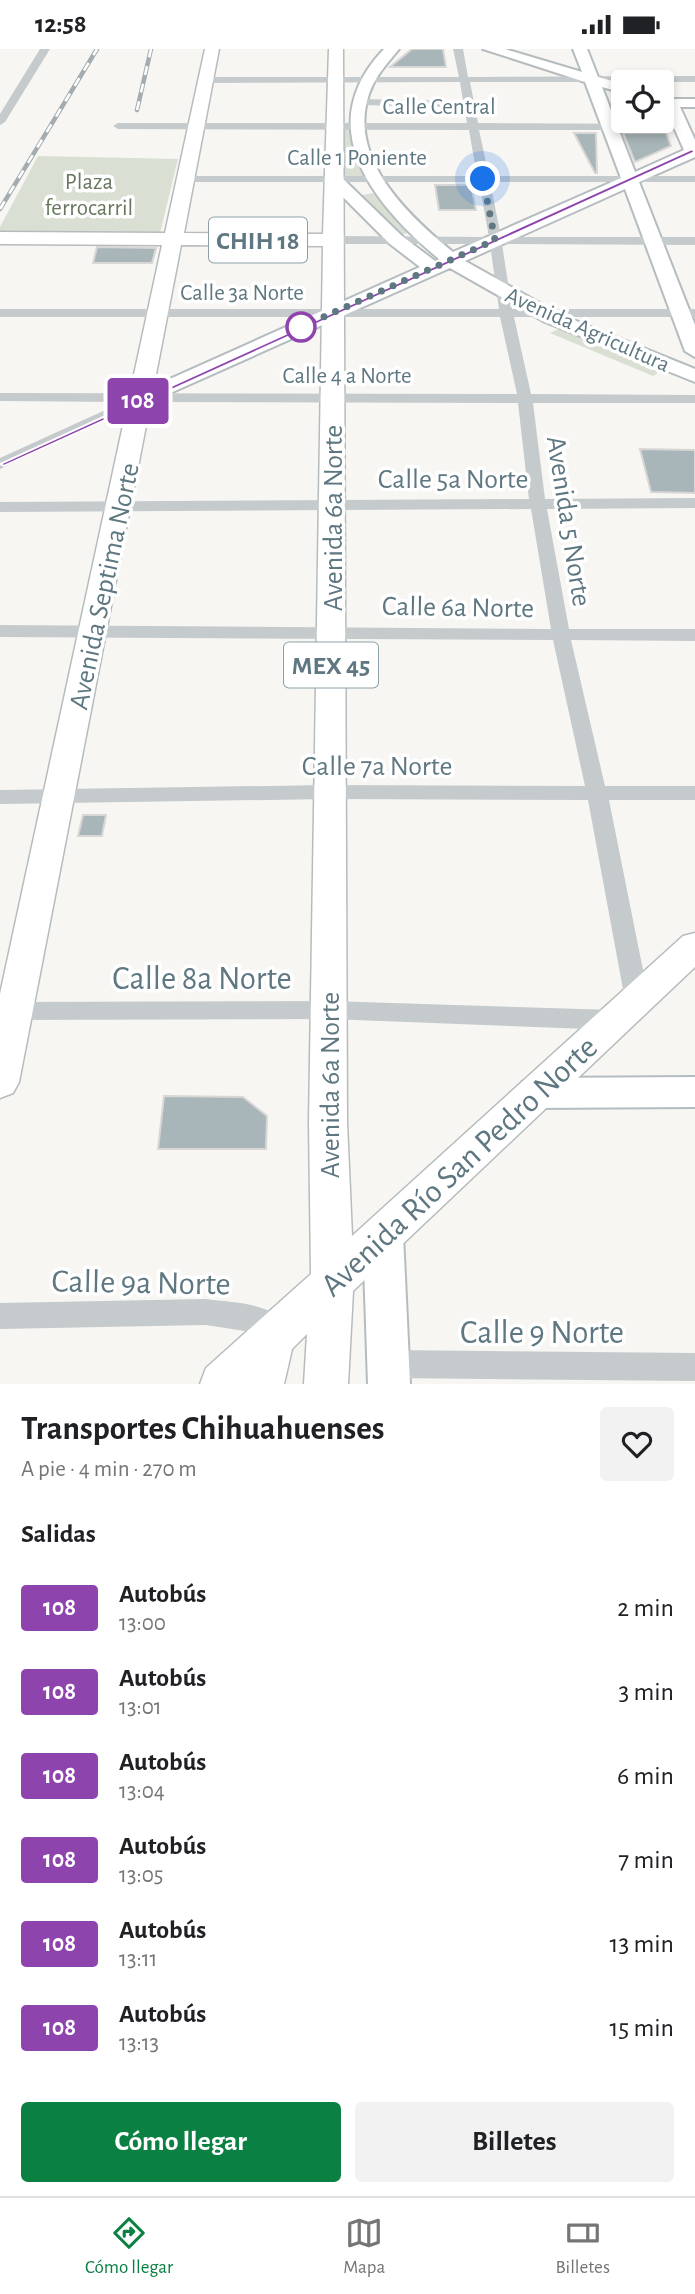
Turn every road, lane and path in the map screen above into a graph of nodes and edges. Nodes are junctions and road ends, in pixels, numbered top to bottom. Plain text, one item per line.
1 (45, 49) edge
2 (212, 49) edge
3 (392, 49) edge
4 (458, 49) edge
5 (489, 49) edge
6 (580, 49) edge
7 (341, 65) edge
8 (365, 79) junction
9 (592, 79) junction
10 (695, 79) edge
11 (206, 80) junction
12 (466, 80) junction
13 (611, 85) edge
14 (358, 102) junction
15 (674, 102) edge
16 (695, 103) edge
17 (470, 104) junction
18 (674, 115) edge
19 (0, 122) edge
20 (118, 126) dead end
21 (197, 126) junction
22 (344, 126) junction
23 (472, 127) junction
24 (611, 127) joint
25 (674, 127) edge
26 (681, 127) junction
27 (613, 133) edge
28 (694, 151) edge
29 (334, 178) junction
30 (187, 179) junction
31 (372, 179) junction
32 (483, 179) junction
33 (630, 179) junction
34 (695, 179) edge
35 (0, 238) edge
36 (334, 240) junction
37 (396, 240) junction
38 (426, 240) junction
39 (495, 240) junction
40 (655, 240) junction
41 (175, 241) junction
42 (695, 241) edge
43 (0, 244) edge
44 (451, 259) junction
45 (432, 268) junction
46 (501, 290) junction
47 (0, 313) edge
48 (332, 313) junction
49 (507, 313) junction
50 (542, 313) junction
51 (689, 313) edge
52 (157, 314) junction
53 (695, 351) edge
54 (695, 376) edge
55 (0, 397) edge
56 (333, 397) junction
57 (695, 397) edge
58 (525, 398) junction
59 (141, 400) junction
60 (0, 464) edge
61 (330, 503) junction
62 (695, 503) edge
63 (538, 505) junction
64 (120, 506) junction
65 (0, 507) edge
66 (0, 631) edge
67 (94, 632) junction
68 (332, 633) junction
69 (561, 635) junction
70 (695, 635) edge
71 (330, 792) junction
72 (597, 793) junction
73 (695, 793) edge
74 (0, 797) edge
75 (60, 798) junction
76 (695, 946) edge
77 (328, 1010) junction
78 (625, 1010) junction
79 (7, 1011) edge
80 (0, 1082) edge
81 (695, 1092) edge
82 (535, 1093) junction
83 (383, 1235) junction
84 (332, 1282) junction
85 (0, 1315) edge
86 (277, 1333) junction
87 (695, 1367) edge
88 (389, 1374) edge
89 (222, 1384) edge
90 (262, 1384) edge
91 (326, 1384) edge

1 - 19 street
2 - 11 main road, Avenida Septima Norte
3 - 8 main road, Avenida Agricultura
4 - 12 street, Avenida 5 Norte
5 - 9 main road
6 - 9 main road
7 - 8 street
7 - 11 street
7 - 22 main road, Avenida 6a Norte / MEX 45
8 - 12 street
8 - 14 main road, Avenida Agricultura
9 - 10 street
9 - 12 street
9 - 13 main road
9 - 24 main road
11 - 21 main road, Avenida Septima Norte
12 - 17 street, Avenida 5 Norte
14 - 17 street
14 - 22 main road, Avenida Agricultura
15 - 16 main road
17 - 23 street, Avenida 5 Norte
18 - 26 main road
20 - 21 street, Calle Central
21 - 22 street, Calle Central
21 - 30 main road, Avenida Septima Norte
22 - 23 street, Calle Central
22 - 29 main road, Avenida 6a Norte / MEX 45
22 - 31 main road, Avenida Agricultura
23 - 24 street, Calle Central
23 - 32 street, Avenida 5 Norte
25 - 26 street, Calle Central
26 - 28 main road
27 - 33 main road
28 - 33 main road
29 - 30 street, Calle 1 Poniente
29 - 31 street, Calle 1 Poniente
29 - 36 main road, Avenida 6a Norte / MEX 45
29 - 37 main road, Avenida Agricultura
30 - 41 main road, Avenida Septima Norte
31 - 32 street, Calle 1 Poniente
31 - 38 main road, Avenida Agricultura
32 - 33 street, Calle 1 Poniente
32 - 39 street, Avenida 5 Norte
33 - 34 street, Calle 1 Poniente
33 - 39 main road
33 - 40 main road
35 - 41 main road, CHIH 18
36 - 37 street
36 - 41 main road, CHIH 18
36 - 48 main road, Avenida 6a Norte / MEX 45
37 - 38 street
37 - 45 main road, Avenida Agricultura
38 - 39 street
38 - 44 main road, Avenida Agricultura
39 - 40 street
39 - 44 main road
39 - 46 street, Avenida 5 Norte
40 - 42 street
40 - 51 main road
41 - 43 main road, CHIH 18
41 - 52 main road, Avenida Septima Norte
44 - 45 main road
44 - 46 main road, Avenida Agricultura
45 - 48 main road
45 - 49 main road, Avenida Agricultura
46 - 49 street, Avenida 5 Norte
46 - 50 main road, Avenida Agricultura
47 - 52 street, Calle 3a Norte
48 - 49 street, Calle 3a Norte
48 - 52 street, Calle 3a Norte
48 - 56 main road, Avenida 6a Norte / MEX 45
48 - 59 main road
49 - 50 street, Calle 3a Norte
49 - 57 main road, Avenida Agricultura
49 - 58 street, Avenida 5 Norte
50 - 51 street, Calle 3a Norte
50 - 54 main road, Avenida Agricultura
51 - 53 main road
52 - 59 main road, Avenida Septima Norte
55 - 59 street, Calle 4 a Norte
56 - 58 street, Calle 4 a Norte
56 - 59 street, Calle 4 a Norte
56 - 61 main road, Avenida 6a Norte / MEX 45
57 - 58 street, Calle 4 a Norte
58 - 63 street, Avenida 5 Norte
59 - 60 street
59 - 64 main road, Avenida Septima Norte
61 - 63 street, Calle 5a Norte
61 - 64 street, Calle 5a Norte
61 - 68 main road, Avenida 6a Norte / MEX 45
62 - 63 street, Calle 5a Norte
63 - 69 street, Avenida 5 Norte
64 - 65 street, Calle 5a Norte
64 - 67 main road, Avenida Septima Norte
66 - 67 street, Calle 6a Norte
67 - 68 street, Calle 6a Norte
67 - 75 main road, Avenida Septima Norte
68 - 69 street, Calle 6a Norte
68 - 71 main road, Avenida 6a Norte / MEX 45
69 - 70 street, Calle 6a Norte
69 - 72 street, Avenida 5 Norte
71 - 72 street, Calle 7a Norte
71 - 75 street, Calle 7a Norte
71 - 77 main road, Avenida 6a Norte / MEX 45
72 - 73 street, Calle 7a Norte
72 - 78 street, Avenida 5 Norte
74 - 75 street, Calle 7a Norte
75 - 79 main road, Avenida Septima Norte
76 - 78 main road, Avenida Río San Pedro Norte
77 - 78 street, Calle 8a Norte
77 - 79 street, Calle 8a Norte
77 - 84 main road, Avenida 6a Norte / MEX 45
78 - 82 main road, Avenida Río San Pedro Norte
79 - 80 main road, Avenida Septima Norte
81 - 82 main road
82 - 83 main road, Avenida Río San Pedro Norte
83 - 84 main road, Avenida Río San Pedro Norte
83 - 88 main road
84 - 86 main road, Avenida Río San Pedro Norte
84 - 91 main road, MEX 45
85 - 86 street, Calle 9a Norte
86 - 89 main road, Avenida Río San Pedro Norte
86 - 90 main road
87 - 88 street, Calle 9 Norte

